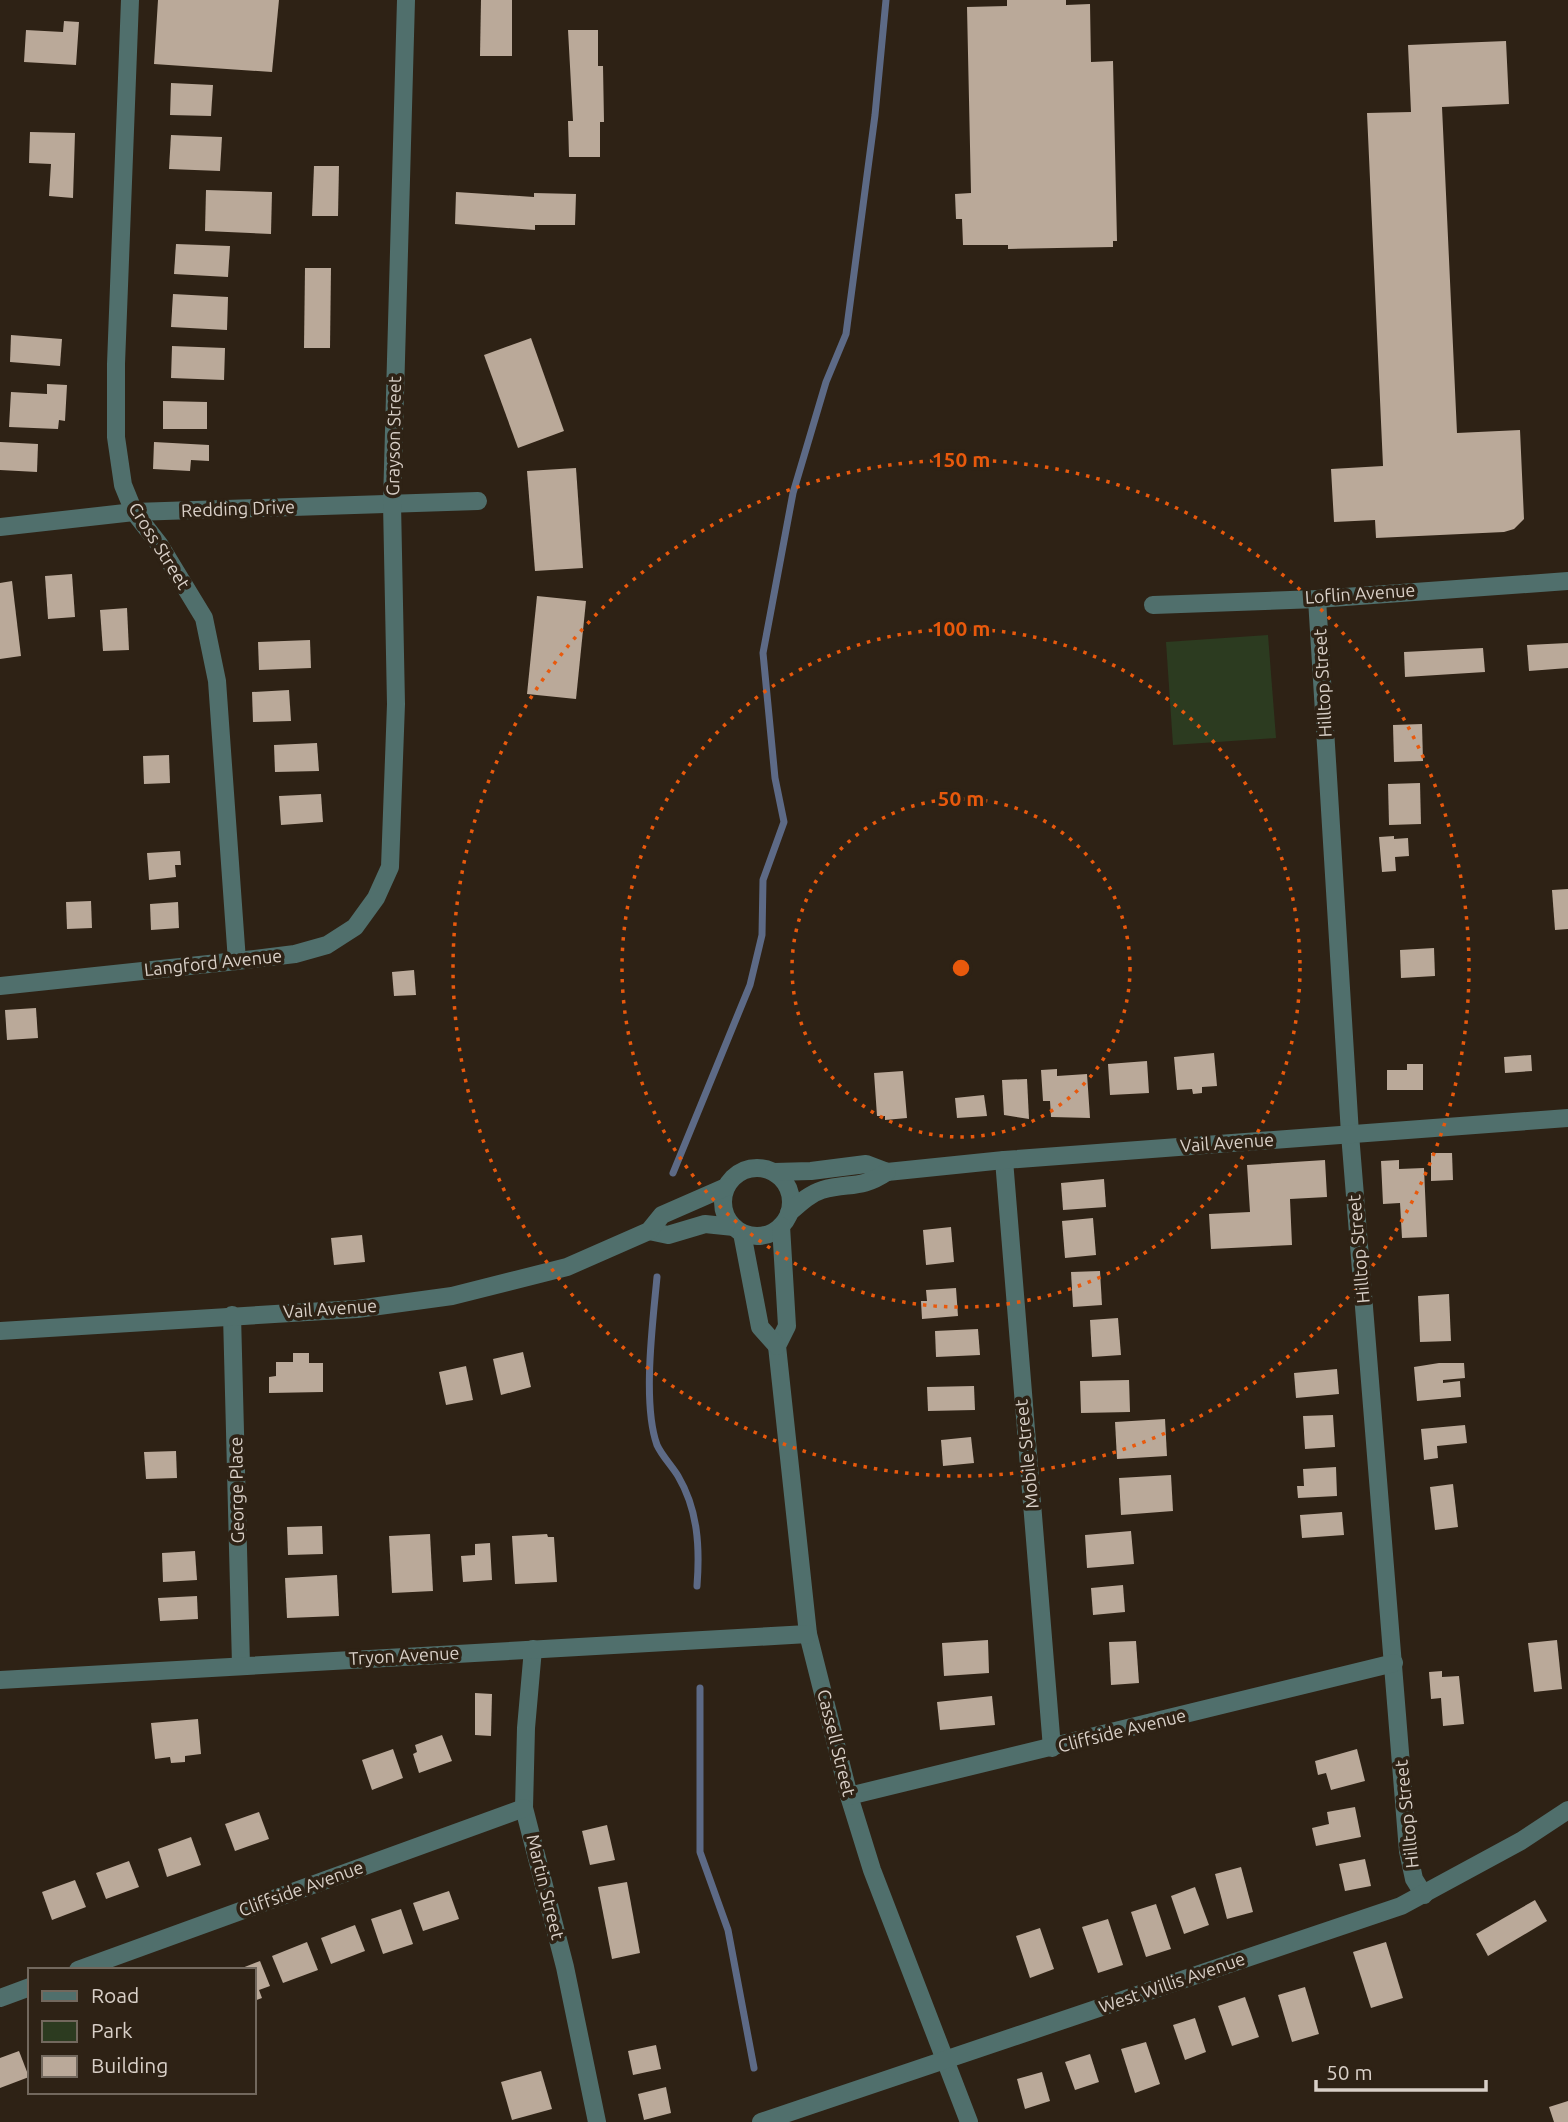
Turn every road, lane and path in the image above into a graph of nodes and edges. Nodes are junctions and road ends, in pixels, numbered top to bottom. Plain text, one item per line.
1 (130, 0) edge
2 (406, 0) edge
3 (478, 501) dead end
4 (392, 503) junction
5 (134, 512) junction
6 (0, 527) edge
7 (1568, 581) edge
8 (1317, 599) junction
9 (1153, 605) dead end
10 (388, 872) joint
11 (237, 961) junction
12 (0, 986) edge
13 (1568, 1118) edge
14 (1350, 1134) junction
15 (1004, 1160) junction
16 (774, 1172) junction
17 (887, 1172) junction
18 (726, 1187) junction
19 (785, 1220) junction
20 (738, 1230) junction
21 (649, 1231) junction
22 (232, 1315) junction
23 (0, 1331) edge
24 (777, 1346) junction
25 (808, 1634) junction
26 (533, 1649) junction
27 (1394, 1663) junction
28 (241, 1665) junction
29 (0, 1680) edge
30 (1052, 1748) junction
31 (849, 1797) junction
32 (524, 1808) junction
33 (1568, 1810) edge
34 (1424, 1895) junction
35 (84, 1968) edge
36 (28, 1988) edge
37 (0, 1998) edge
38 (944, 2060) junction
39 (597, 2122) edge
40 (761, 2122) edge
41 (969, 2122) edge

1 - 5 street, Cross Street
2 - 4 street, Grayson Street
3 - 4 street, Redding Drive
4 - 5 street, Redding Drive
4 - 10 street, Grayson Street
5 - 6 street, Redding Drive
5 - 11 street, Cross Street
7 - 8 street, Loflin Avenue
8 - 9 street, Loflin Avenue
8 - 14 street, Hilltop Street
10 - 11 street, Langford Avenue
11 - 12 street, Langford Avenue
13 - 14 street, Vail Avenue
14 - 15 street, Vail Avenue
14 - 27 street, Hilltop Street
15 - 17 street, Vail Avenue
15 - 30 street, Mobile Street
16 - 17 street, Vail Avenue
16 - 18 street
16 - 19 street
17 - 19 street, Vail Avenue
18 - 20 street
18 - 21 street, Vail Avenue
19 - 20 street
19 - 24 street, Cassell Street
20 - 21 street, Vail Avenue
20 - 24 street, Cassell Street
21 - 22 street, Vail Avenue
22 - 23 street, Vail Avenue
22 - 28 street, George Place
24 - 25 street, Cassell Street
25 - 26 street, Tryon Avenue
25 - 31 street, Cassell Street
26 - 28 street, Tryon Avenue
26 - 32 street, Martin Street
27 - 30 street, Cliffside Avenue
27 - 34 street, Hilltop Street
28 - 29 street, Tryon Avenue
30 - 31 street, Cliffside Avenue
31 - 38 street, Cassell Street
32 - 35 street, Cliffside Avenue
32 - 39 street, Martin Street
33 - 34 street, West Willis Avenue
34 - 38 street, West Willis Avenue
36 - 37 street
38 - 40 street, West Willis Avenue
38 - 41 street, Cassell Street

